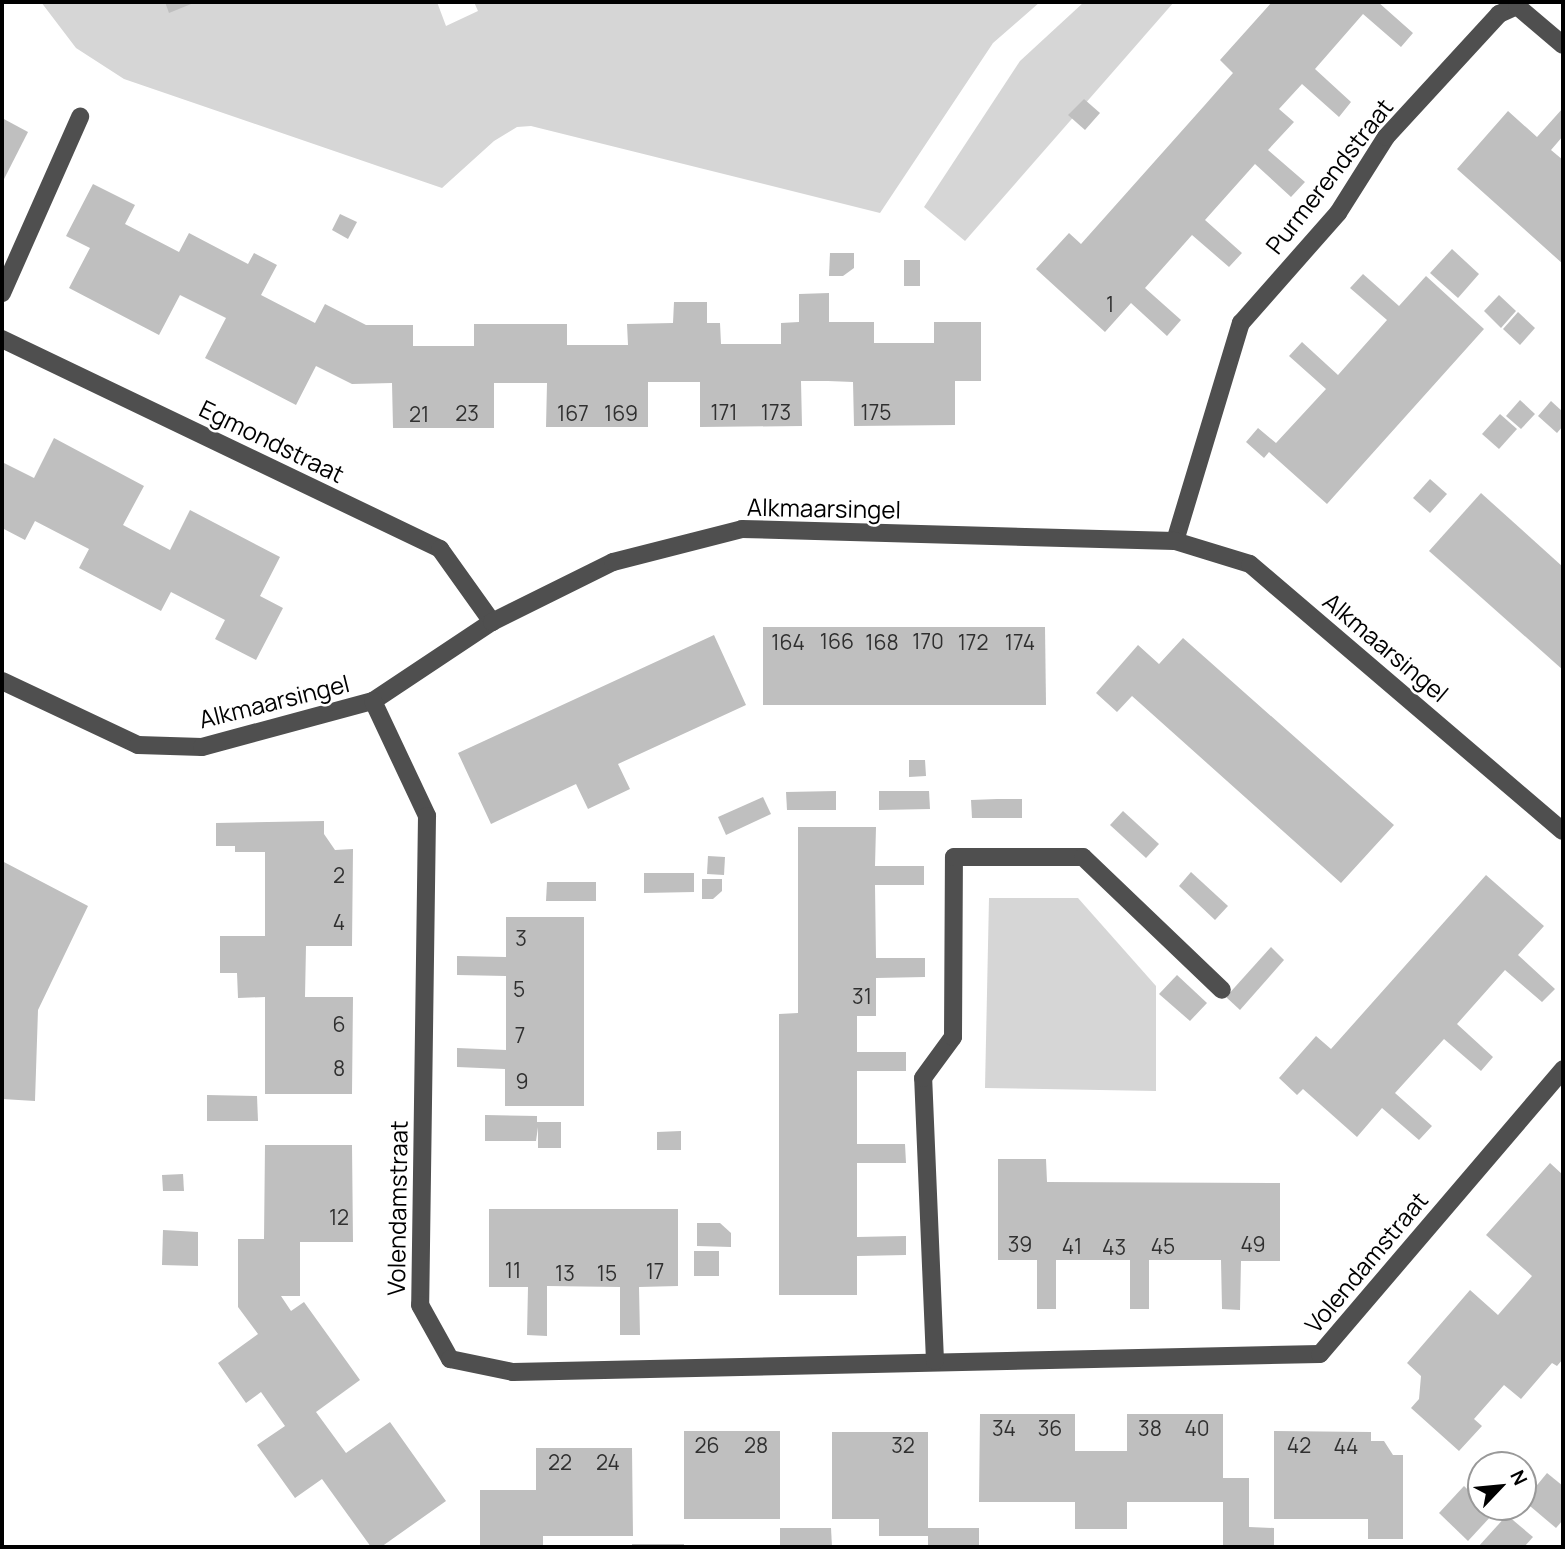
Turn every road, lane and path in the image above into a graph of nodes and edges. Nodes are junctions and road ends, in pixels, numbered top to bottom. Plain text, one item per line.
1 (1563, 45) edge
2 (80, 117) dead end
3 (2, 293) edge
4 (2, 339) edge
5 (1175, 541) junction
6 (492, 622) junction
7 (2, 681) edge
8 (373, 701) junction
9 (1563, 831) edge
10 (1222, 990) dead end
11 (1563, 1069) edge
12 (935, 1362) junction

1 - 5 street, Purmerendstraat
2 - 3 street
4 - 6 street, Egmondstraat
5 - 6 street, Alkmaarsingel
5 - 9 street, Alkmaarsingel
6 - 8 street, Alkmaarsingel
7 - 8 street, Alkmaarsingel
8 - 12 street, Volendamstraat
10 - 12 street
11 - 12 street, Volendamstraat

